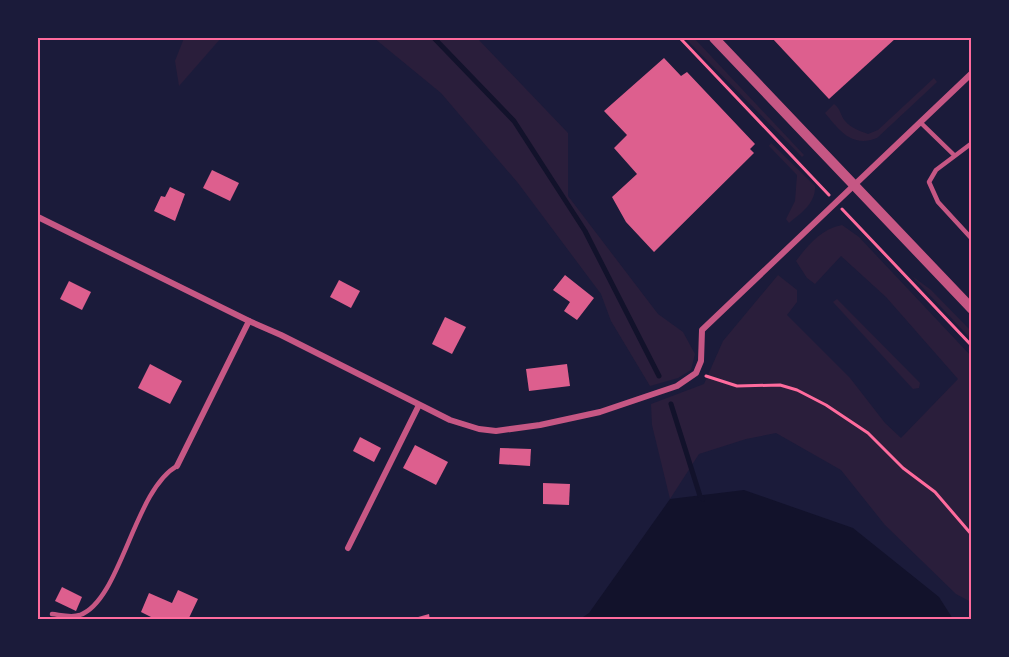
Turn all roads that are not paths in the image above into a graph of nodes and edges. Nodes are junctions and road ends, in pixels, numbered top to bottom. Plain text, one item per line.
1 (714, 38) edge
2 (972, 74) edge
3 (920, 122) junction
4 (972, 143) edge
5 (954, 155) junction
6 (854, 185) junction
7 (38, 218) edge
8 (972, 239) edge
9 (972, 309) edge
10 (249, 321) junction
11 (418, 405) junction
12 (177, 466) joint
13 (348, 548) dead end
14 (52, 614) dead end

1 - 6 street
2 - 3 street
3 - 5 lane
3 - 6 street
4 - 5 lane
5 - 8 lane
6 - 9 street
6 - 11 street
7 - 10 street
10 - 11 street
10 - 12 street
11 - 13 street
12 - 14 lane

